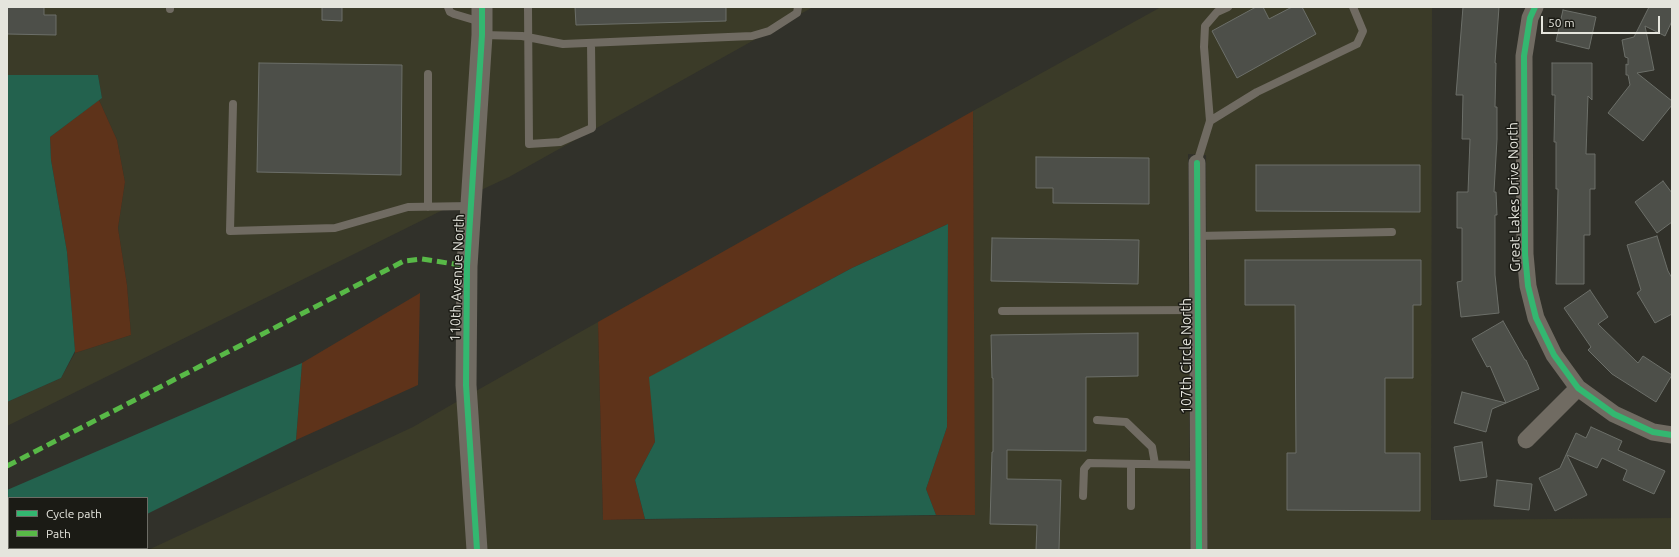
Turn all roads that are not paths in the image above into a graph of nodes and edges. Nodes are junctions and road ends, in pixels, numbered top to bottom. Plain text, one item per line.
1 (448, 7) edge
2 (528, 7) edge
3 (798, 7) edge
4 (1228, 7) edge
5 (1353, 7) edge
6 (1535, 7) edge
7 (482, 22) edge
8 (528, 38) junction
9 (591, 43) junction
10 (428, 74) dead end
11 (233, 104) dead end
12 (1210, 121) junction
13 (1197, 163) joint
14 (471, 206) junction
15 (428, 207) junction
16 (1392, 232) dead end
17 (1197, 236) junction
18 (1198, 310) junction
19 (1002, 311) dead end
20 (1578, 388) junction
21 (1096, 420) dead end
22 (1672, 435) edge
23 (1526, 440) dead end
24 (1131, 464) junction
25 (1155, 464) junction
26 (1199, 465) junction
27 (1083, 496) dead end
28 (1131, 506) dead end
29 (477, 550) edge
30 (1199, 550) edge

1 - 7 lane
2 - 8 lane
3 - 9 lane
4 - 12 lane
5 - 12 lane
6 - 20 street, Great Lakes Drive North
7 - 8 lane
7 - 14 street, 110th Avenue North
8 - 9 lane
8 - 9 lane
10 - 15 lane
11 - 15 lane
12 - 13 lane
13 - 17 street, 107th Circle North
14 - 15 lane
14 - 29 street, 110th Avenue North
16 - 17 lane
17 - 18 street, 107th Circle North
18 - 19 lane
18 - 26 street, 107th Circle North
20 - 22 street, Great Lakes Drive North
20 - 23 street
21 - 25 lane
24 - 25 lane
24 - 27 lane
24 - 28 lane
25 - 26 lane
26 - 30 street, 107th Circle North

